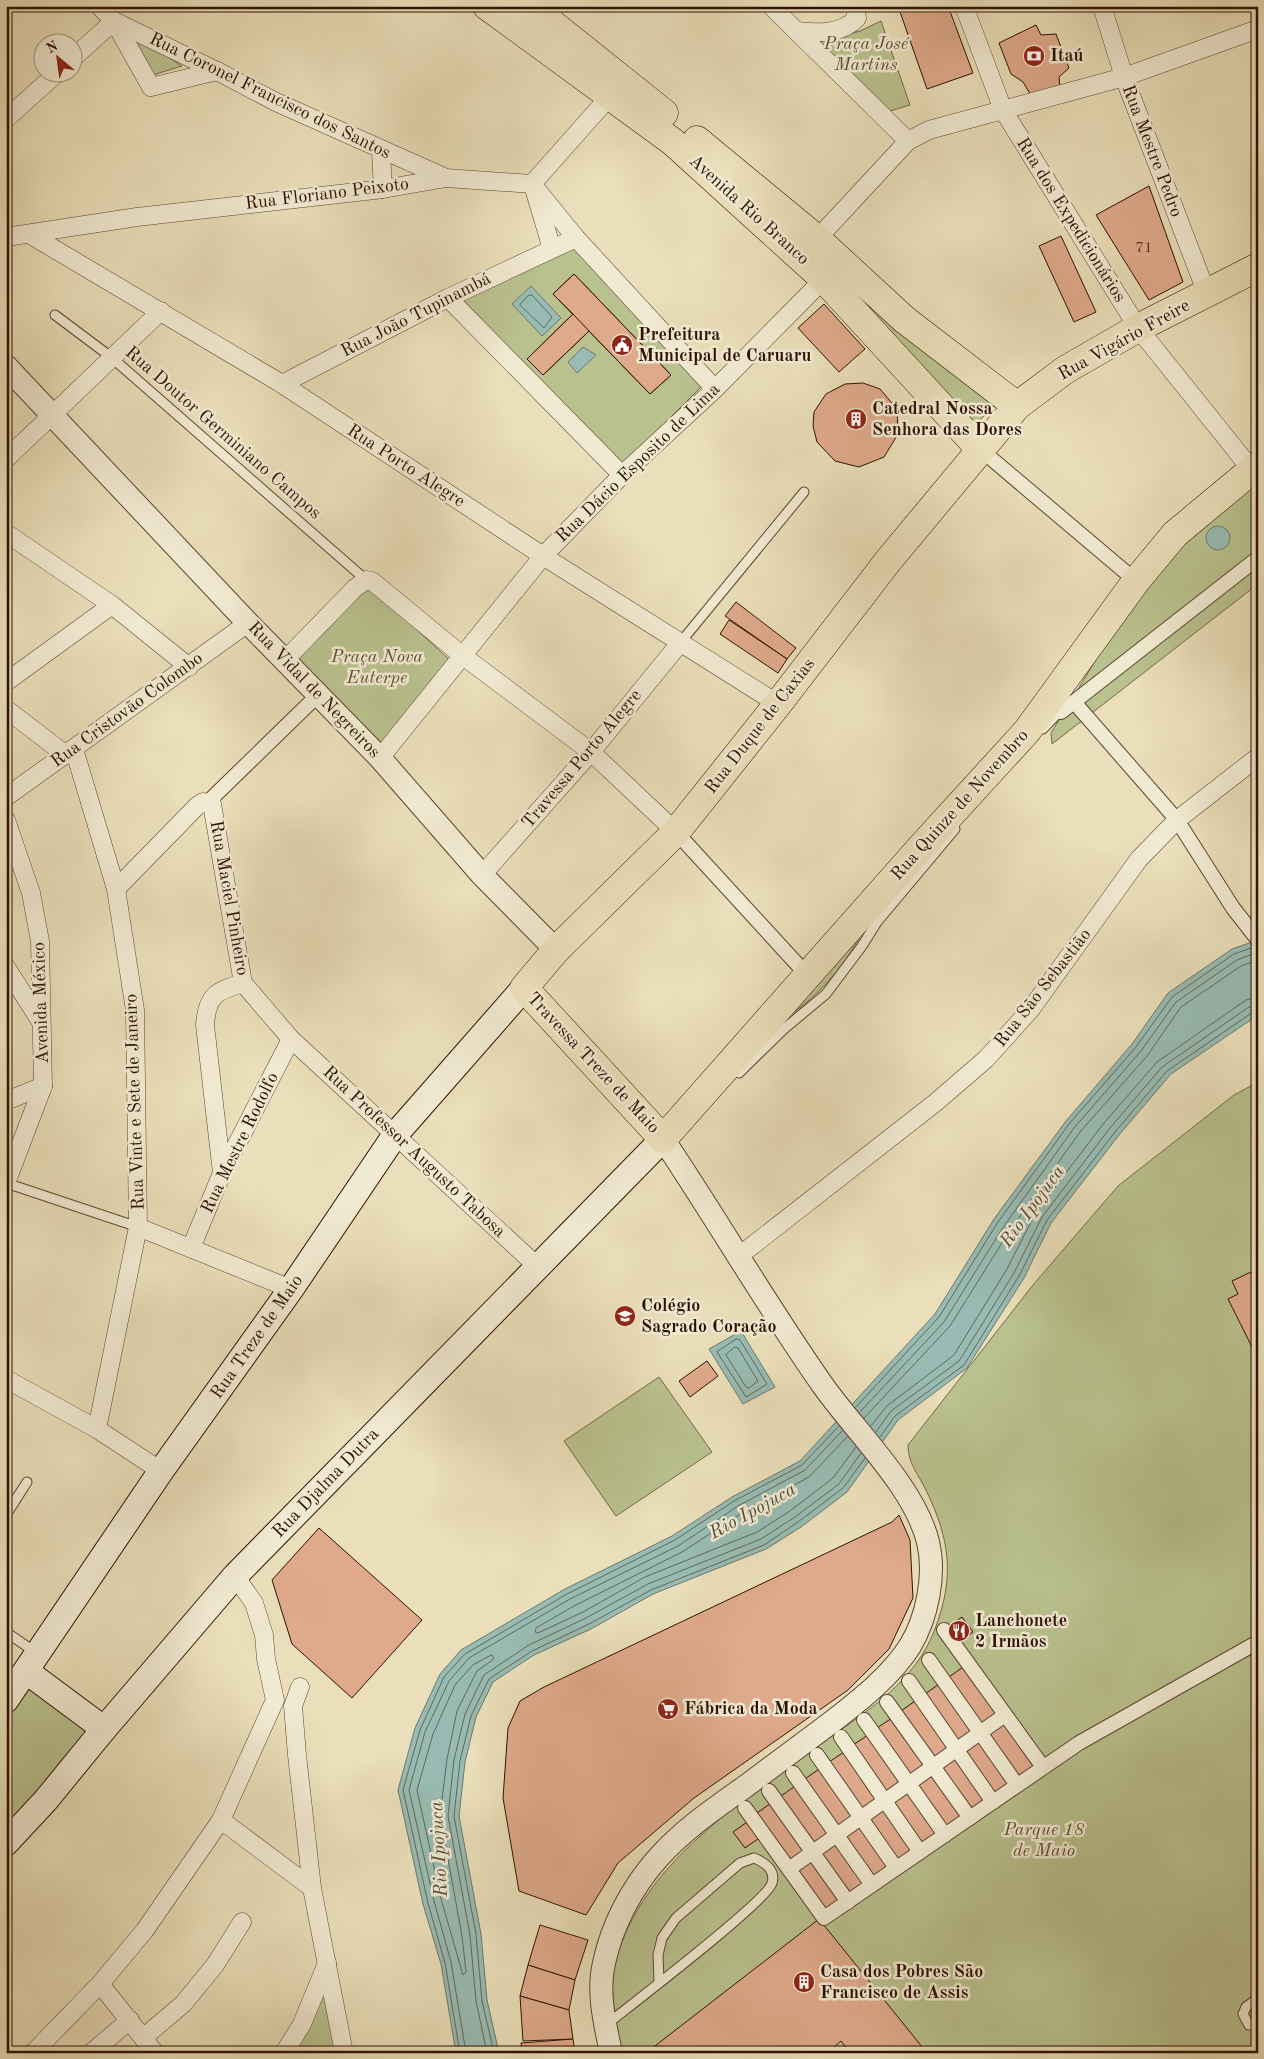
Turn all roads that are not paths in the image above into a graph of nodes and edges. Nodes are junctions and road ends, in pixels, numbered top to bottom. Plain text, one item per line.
1 (99, 6) edge
2 (487, 6) edge
3 (530, 6) edge
4 (771, 6) edge
5 (854, 6) edge
6 (964, 6) edge
7 (1102, 6) edge
8 (114, 21) junction
9 (1258, 29) edge
10 (796, 31) junction
11 (82, 50) edge
12 (217, 71) junction
13 (1124, 77) junction
14 (47, 82) edge
15 (610, 96) junction
16 (1003, 110) junction
17 (6, 119) edge
18 (908, 141) junction
19 (381, 151) junction
20 (446, 178) junction
21 (532, 184) junction
22 (383, 190) junction
23 (29, 234) junction
24 (6, 236) edge
25 (576, 238) junction
26 (817, 239) junction
27 (552, 249) junction
28 (1258, 267) edge
29 (824, 279) junction
30 (1207, 294) junction
31 (448, 298) junction
32 (161, 311) junction
33 (55, 315) dead end
34 (1138, 328) junction
35 (111, 357) junction
36 (6, 366) edge
37 (282, 384) junction
38 (715, 389) junction
39 (1017, 406) junction
40 (52, 414) junction
41 (980, 449) junction
42 (6, 459) edge
43 (1256, 470) edge
44 (622, 475) junction
45 (804, 492) dead end
46 (6, 533) edge
47 (543, 556) junction
48 (1258, 558) edge
49 (366, 580) junction
50 (1136, 581) junction
51 (112, 605) junction
52 (248, 623) junction
53 (680, 643) junction
54 (1091, 645) junction
55 (463, 656) junction
56 (286, 659) junction
57 (189, 667) junction
58 (6, 682) edge
59 (319, 694) junction
60 (1072, 694) junction
61 (778, 704) junction
62 (6, 709) edge
63 (1061, 712) joint
64 (70, 752) junction
65 (591, 752) junction
66 (380, 758) junction
67 (1258, 758) edge
68 (1000, 775) dead end
69 (6, 797) edge
70 (208, 802) junction
71 (6, 820) edge
72 (1177, 820) junction
73 (960, 824) dead end
74 (676, 832) junction
75 (482, 875) junction
76 (116, 889) junction
77 (1258, 940) edge
78 (556, 950) junction
79 (6, 967) edge
80 (808, 976) junction
81 (243, 983) junction
82 (524, 988) junction
83 (42, 1022) junction
84 (291, 1039) junction
85 (730, 1082) dead end
86 (43, 1086) junction
87 (6, 1100) edge
88 (395, 1135) junction
89 (669, 1142) junction
90 (222, 1173) junction
91 (6, 1183) edge
92 (138, 1227) junction
93 (191, 1248) junction
94 (739, 1256) junction
95 (537, 1266) junction
96 (291, 1289) junction
97 (6, 1379) edge
98 (97, 1429) junction
99 (161, 1471) junction
100 (26, 1482) dead end
101 (6, 1515) edge
102 (235, 1576) junction
103 (944, 1630) dead end
104 (6, 1632) edge
105 (1258, 1642) edge
106 (928, 1660) dead end
107 (32, 1662) junction
108 (909, 1681) dead end
109 (300, 1687) dead end
110 (6, 1700) edge
111 (887, 1702) dead end
112 (1005, 1715) junction
113 (864, 1720) dead end
114 (104, 1729) junction
115 (981, 1733) junction
116 (841, 1738) dead end
117 (957, 1750) junction
118 (817, 1755) dead end
119 (934, 1767) junction
120 (1043, 1767) junction
121 (794, 1772) dead end
122 (909, 1784) junction
123 (1017, 1785) junction
124 (769, 1790) dead end
125 (885, 1801) junction
126 (993, 1802) junction
127 (745, 1808) dead end
128 (861, 1818) junction
129 (970, 1818) junction
130 (220, 1820) junction
131 (837, 1835) junction
132 (945, 1835) junction
133 (6, 1843) edge
134 (813, 1852) junction
135 (920, 1852) junction
136 (896, 1868) junction
137 (789, 1869) junction
138 (872, 1885) junction
139 (312, 1888) junction
140 (848, 1902) junction
141 (242, 1922) dead end
142 (327, 1963) junction
143 (659, 1982) junction
144 (100, 1984) junction
145 (1258, 1998) edge
146 (130, 2020) junction
147 (1258, 2023) edge
148 (144, 2037) junction
149 (610, 2044) edge
150 (33, 2053) edge
151 (91, 2053) edge
152 (155, 2053) edge
153 (284, 2053) edge
154 (344, 2053) edge

1 - 8 street, Rua Coronel Francisco dos Santos
2 - 15 main road, Avenida Rio Branco
3 - 26 main road, Avenida Rio Branco
4 - 10 street
5 - 10 street
6 - 16 street, Rua dos Expedicionários
7 - 13 street, Rua Mestre Pedro
8 - 11 street
8 - 12 street, Rua Coronel Francisco dos Santos
8 - 12 street
9 - 13 street
10 - 18 street
12 - 19 street, Rua Coronel Francisco dos Santos
13 - 16 street
13 - 30 street, Rua Mestre Pedro
14 - 17 street
15 - 21 street
15 - 29 main road, Avenida Rio Branco
16 - 18 street
16 - 34 street, Rua dos Expedicionários
18 - 26 street
19 - 20 street, Rua Coronel Francisco dos Santos
19 - 22 street
20 - 21 street, Rua Floriano Peixoto
20 - 22 street, Rua Floriano Peixoto
21 - 25 street
21 - 27 street
22 - 23 street, Rua Floriano Peixoto
23 - 24 street, Rua Floriano Peixoto
23 - 32 street, Rua Porto Alegre
25 - 27 street, Rua João Tupinambá
25 - 38 street
26 - 29 street
26 - 39 main road, Avenida Rio Branco
27 - 31 street, Rua João Tupinambá
28 - 30 main road, Rua Vigário Freire
29 - 38 street, Rua Dácio Esposito de Lima
29 - 41 main road, Avenida Rio Branco
30 - 34 main road, Rua Vigário Freire
31 - 37 street, Rua João Tupinambá
31 - 44 street
32 - 35 street
32 - 37 street, Rua Porto Alegre
33 - 35 lane, Rua Doutor Germiniano Campos
34 - 39 main road, Rua Vigário Freire
34 - 43 street, Rua dos Expedicionários
35 - 40 street
35 - 49 lane, Rua Doutor Germiniano Campos
36 - 40 street, Rua Vidal de Negreiros
37 - 47 street, Rua Porto Alegre
38 - 44 street, Rua Dácio Esposito de Lima
39 - 41 main road, Rua Vigário Freire
40 - 42 street
40 - 52 street, Rua Vidal de Negreiros
41 - 50 street
41 - 61 main road, Rua Duque de Caxias
43 - 50 main road, Rua Quinze de Novembro
44 - 47 street, Rua Dácio Esposito de Lima
45 - 53 lane
46 - 51 street
47 - 53 street, Rua Porto Alegre
47 - 55 street, Rua Dácio Esposito de Lima
48 - 60 street
49 - 55 street
49 - 56 street
50 - 54 main road, Rua Quinze de Novembro
51 - 57 street
51 - 58 street
52 - 56 street, Rua Vidal de Negreiros
52 - 57 street, Rua Cristovão Colombo
53 - 61 street, Rua Porto Alegre
53 - 65 street, Travessa Porto Alegre
54 - 60 lane
54 - 80 main road, Rua Quinze de Novembro
55 - 65 street
55 - 66 street, Rua Dácio Esposito de Lima
56 - 59 street, Rua Vidal de Negreiros
57 - 64 street, Rua Cristovão Colombo
59 - 66 street, Rua Vidal de Negreiros
59 - 70 street
60 - 63 street
60 - 72 street
61 - 74 main road, Rua Duque de Caxias
62 - 64 street
63 - 68 lane
64 - 69 street, Rua Cristovão Colombo
64 - 76 street, Rua Vinte e Sete de Janeiro
65 - 74 street
65 - 75 street, Travessa Porto Alegre
66 - 75 street, Rua Vidal de Negreiros
67 - 72 street, Rua São Sebastião
70 - 76 street
70 - 81 street, Rua Maciel Pinheiro
71 - 83 street, Avenida México
72 - 77 street
72 - 94 street, Rua São Sebastião
73 - 85 lane
74 - 78 main road, Rua Duque de Caxias
74 - 80 street
75 - 78 street, Rua Vidal de Negreiros
76 - 92 street, Rua Vinte e Sete de Janeiro
78 - 82 main road, Rua Duque de Caxias
79 - 83 street
80 - 89 main road, Rua Quinze de Novembro
81 - 84 street, Rua Maciel Pinheiro
81 - 90 street
82 - 88 main road, Rua Treze de Maio
82 - 89 main road, Travessa Treze de Maio
83 - 86 street, Avenida México
84 - 88 street, Rua Professor Augusto Tabosa
84 - 90 street, Rua Mestre Rodolfo
86 - 87 street
86 - 91 street, Avenida México
88 - 95 street, Rua Professor Augusto Tabosa
88 - 96 main road, Rua Treze de Maio
89 - 94 street
89 - 95 main road, Rua Djalma Dutra
90 - 93 street, Rua Mestre Rodolfo
91 - 92 lane
92 - 93 street
92 - 98 street, Rua Vinte e Sete de Janeiro
93 - 96 street
94 - 149 street
95 - 102 main road, Rua Djalma Dutra
96 - 99 main road, Rua Treze de Maio
97 - 98 street
98 - 99 street
99 - 107 main road, Rua Treze de Maio
100 - 101 lane
102 - 114 main road, Rua Djalma Dutra
102 - 130 street
103 - 112 street
104 - 107 lane
105 - 120 street
106 - 115 street
107 - 110 main road, Rua Treze de Maio
107 - 114 main road
108 - 117 street
109 - 139 street
111 - 119 street
112 - 115 street
112 - 120 street
113 - 122 street
114 - 133 main road, Rua Djalma Dutra
115 - 117 street
115 - 123 street
116 - 125 street
117 - 119 street
117 - 126 street
118 - 128 street
119 - 122 street
119 - 129 street
120 - 123 street
121 - 131 street
122 - 125 street
122 - 132 street
123 - 126 street
124 - 134 street
125 - 128 street
125 - 135 street
126 - 129 street
127 - 137 street
128 - 131 street
128 - 136 street
129 - 132 street
130 - 139 street
130 - 144 street
131 - 134 street
131 - 138 street
132 - 135 street
134 - 137 street
134 - 140 street
135 - 136 street
136 - 138 street
137 - 140 street
138 - 140 street
139 - 142 street
141 - 148 street
142 - 153 street
142 - 154 street
143 - 143 lane
143 - 149 lane
144 - 146 street
144 - 150 street
145 - 147 lane
146 - 148 street
146 - 151 street
148 - 152 street

